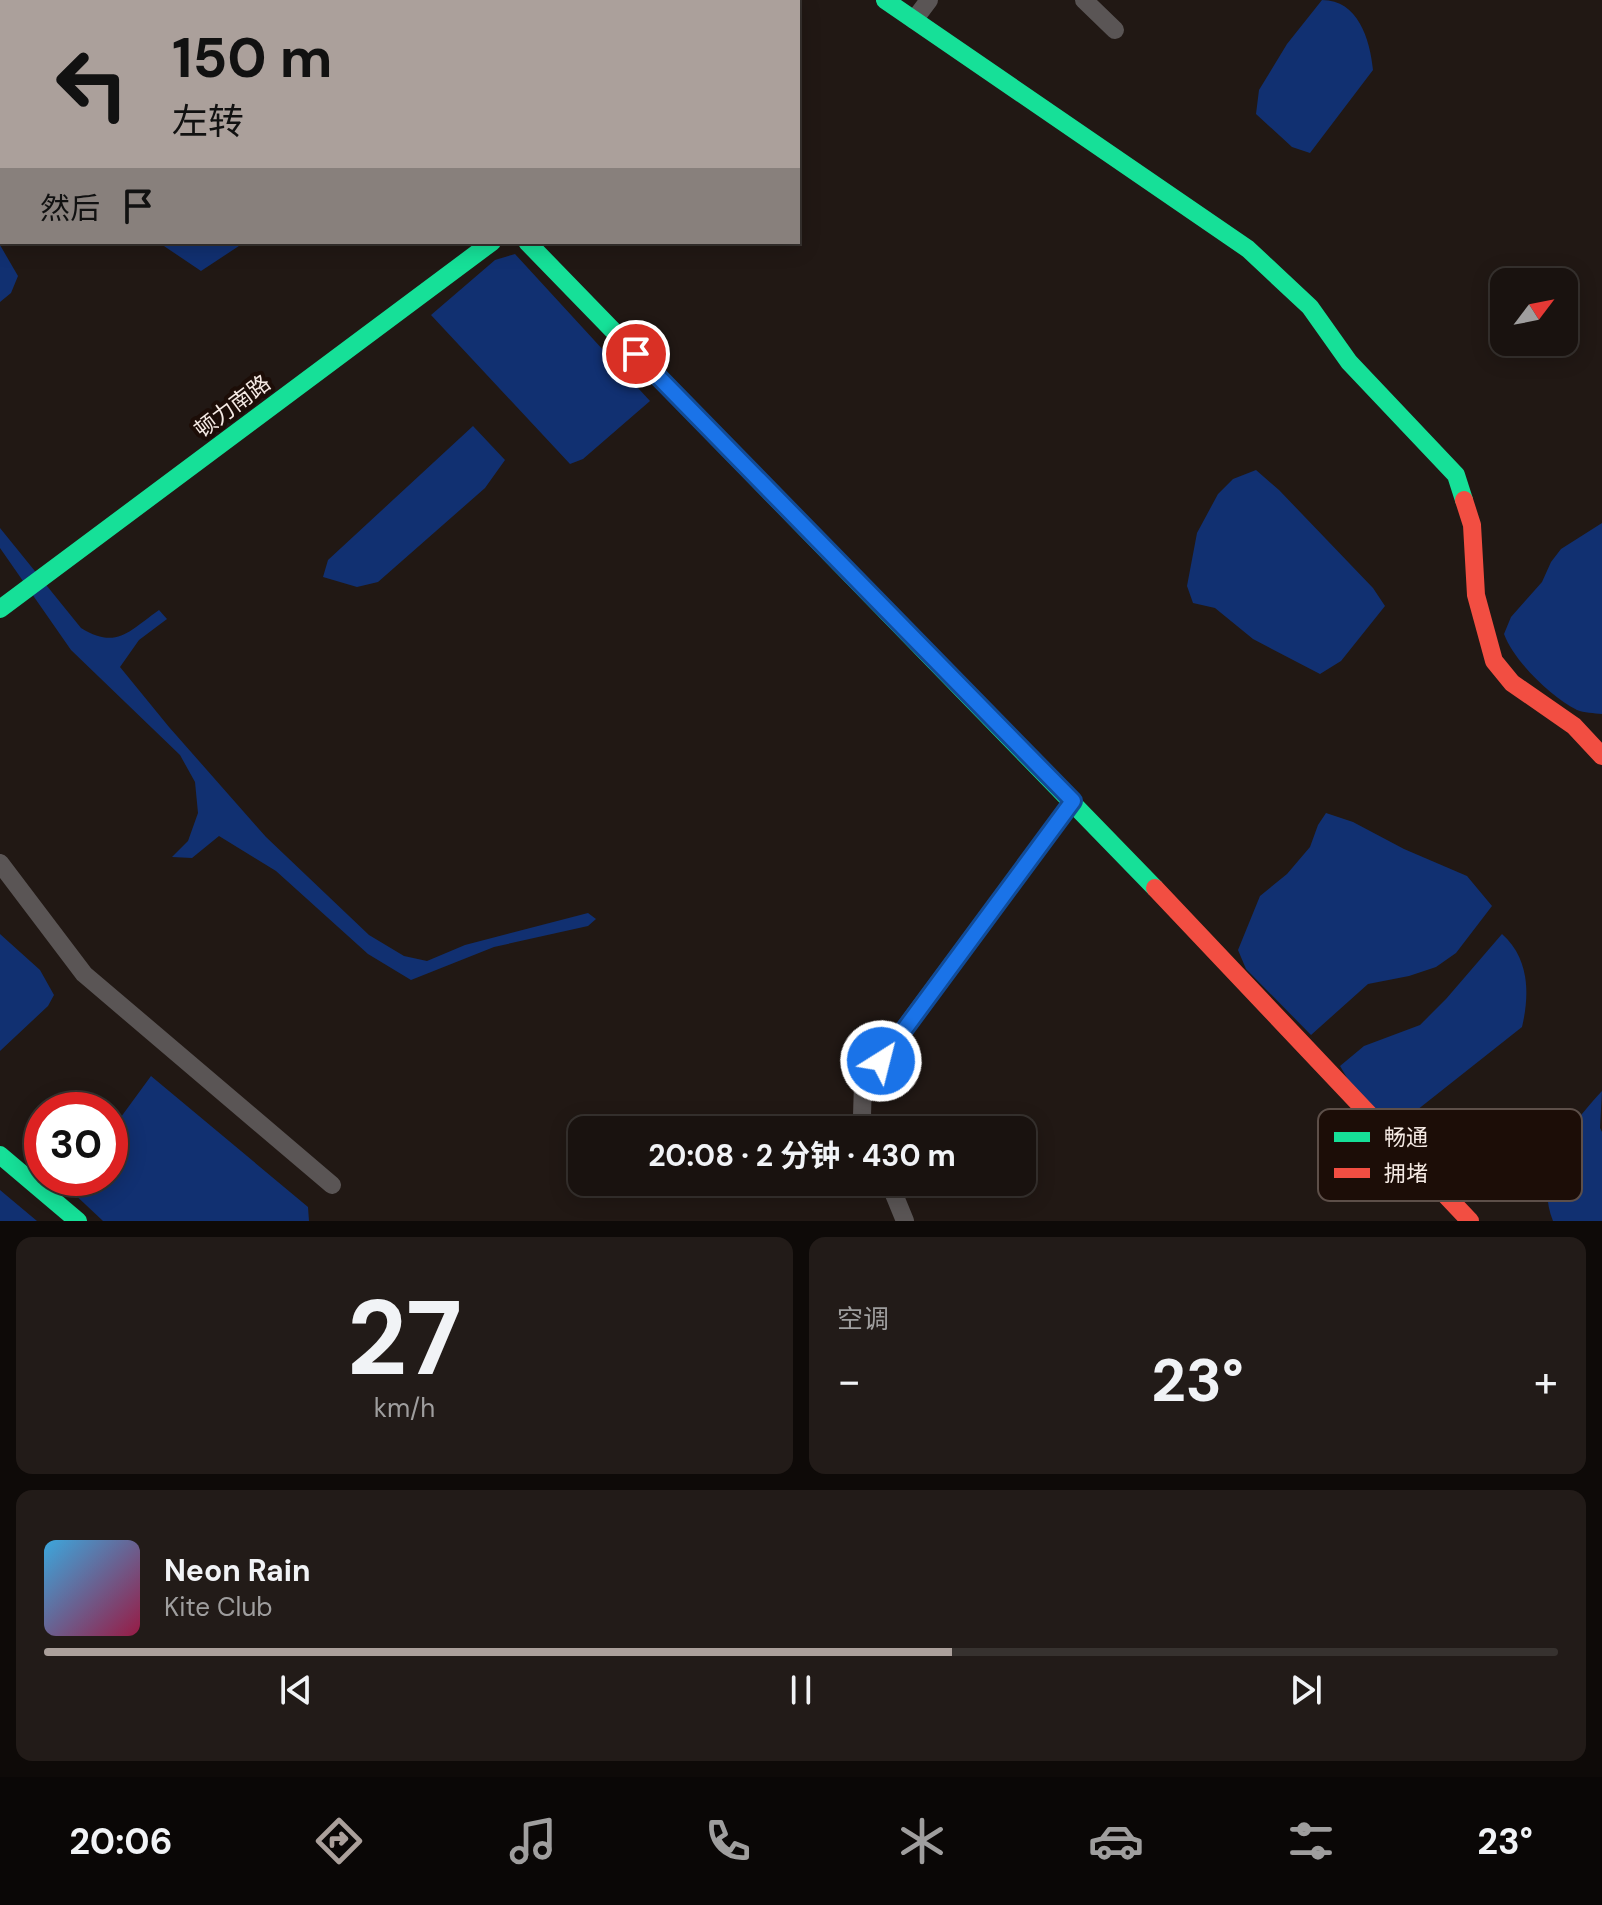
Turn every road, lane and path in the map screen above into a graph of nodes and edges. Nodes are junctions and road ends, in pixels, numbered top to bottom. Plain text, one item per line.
1 (885, 0) edge
2 (929, 0) edge
3 (1084, 0) edge
4 (914, 20) junction
5 (1115, 30) dead end
6 (489, 244) edge
7 (529, 244) edge
8 (0, 609) edge
9 (1602, 756) edge
10 (1073, 801) junction
11 (0, 863) edge
12 (1364, 1109) edge
13 (862, 1116) edge
14 (0, 1155) edge
15 (332, 1185) dead end
16 (895, 1196) edge
17 (1451, 1201) edge
18 (78, 1221) edge
19 (905, 1221) edge
20 (1470, 1221) edge

1 - 4 street
2 - 4 street
3 - 5 street
4 - 9 street
6 - 8 street, 顿力南路
7 - 10 street
10 - 12 street
10 - 13 street
11 - 15 street
14 - 18 street
16 - 19 street
17 - 20 street

